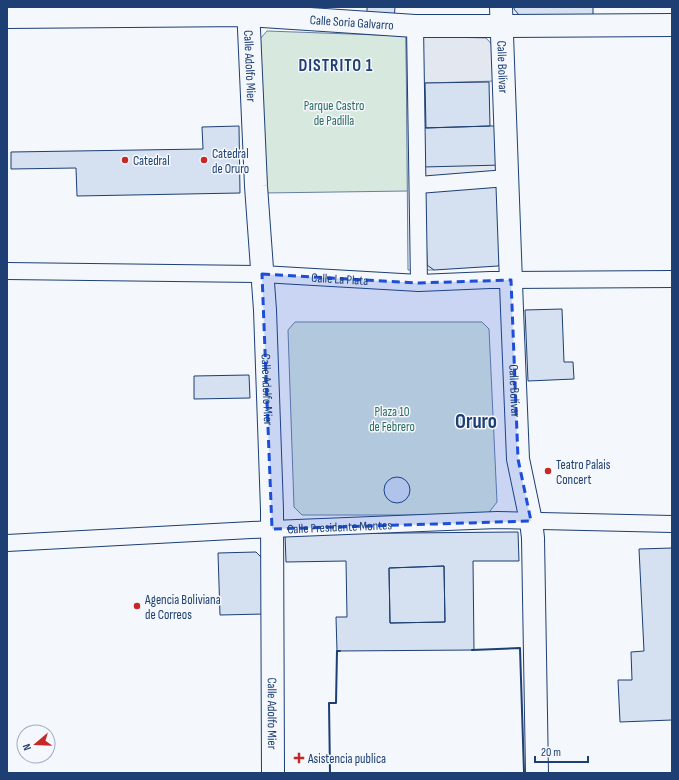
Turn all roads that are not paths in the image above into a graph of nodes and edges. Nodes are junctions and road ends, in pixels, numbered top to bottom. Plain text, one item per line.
1 (248, 11) edge
2 (7, 17) edge
3 (502, 17) edge
4 (672, 25) edge
5 (415, 26) junction
6 (507, 178) junction
7 (418, 185) junction
8 (7, 271) edge
9 (262, 274) junction
10 (511, 280) junction
11 (672, 280) edge
12 (419, 283) junction
13 (531, 521) junction
14 (672, 524) edge
15 (272, 529) junction
16 (7, 543) edge
17 (273, 773) edge
18 (537, 773) edge

1 - 2 main road, Calle Soria Galvarro
1 - 5 main road, Calle Soria Galvarro
1 - 9 main road, Calle Adolfo Mier
3 - 4 main road, Calle Soria Galvarro
3 - 5 main road, Calle Soria Galvarro
3 - 6 main road, Calle Bolívar
5 - 7 street
6 - 7 street
6 - 10 main road, Calle Bolívar
7 - 12 street
8 - 9 street, Calle La Plata
9 - 12 street, Calle La Plata
9 - 15 main road, Calle Adolfo Mier
10 - 11 street, Calle La Plata
10 - 12 street, Calle La Plata
10 - 13 main road, Calle Bolívar
13 - 14 street, Calle Presidente Montes
13 - 15 street, Calle Presidente Montes
13 - 18 main road, Calle Bolívar
15 - 16 street, Calle Presidente Montes
15 - 17 main road, Calle Adolfo Mier

